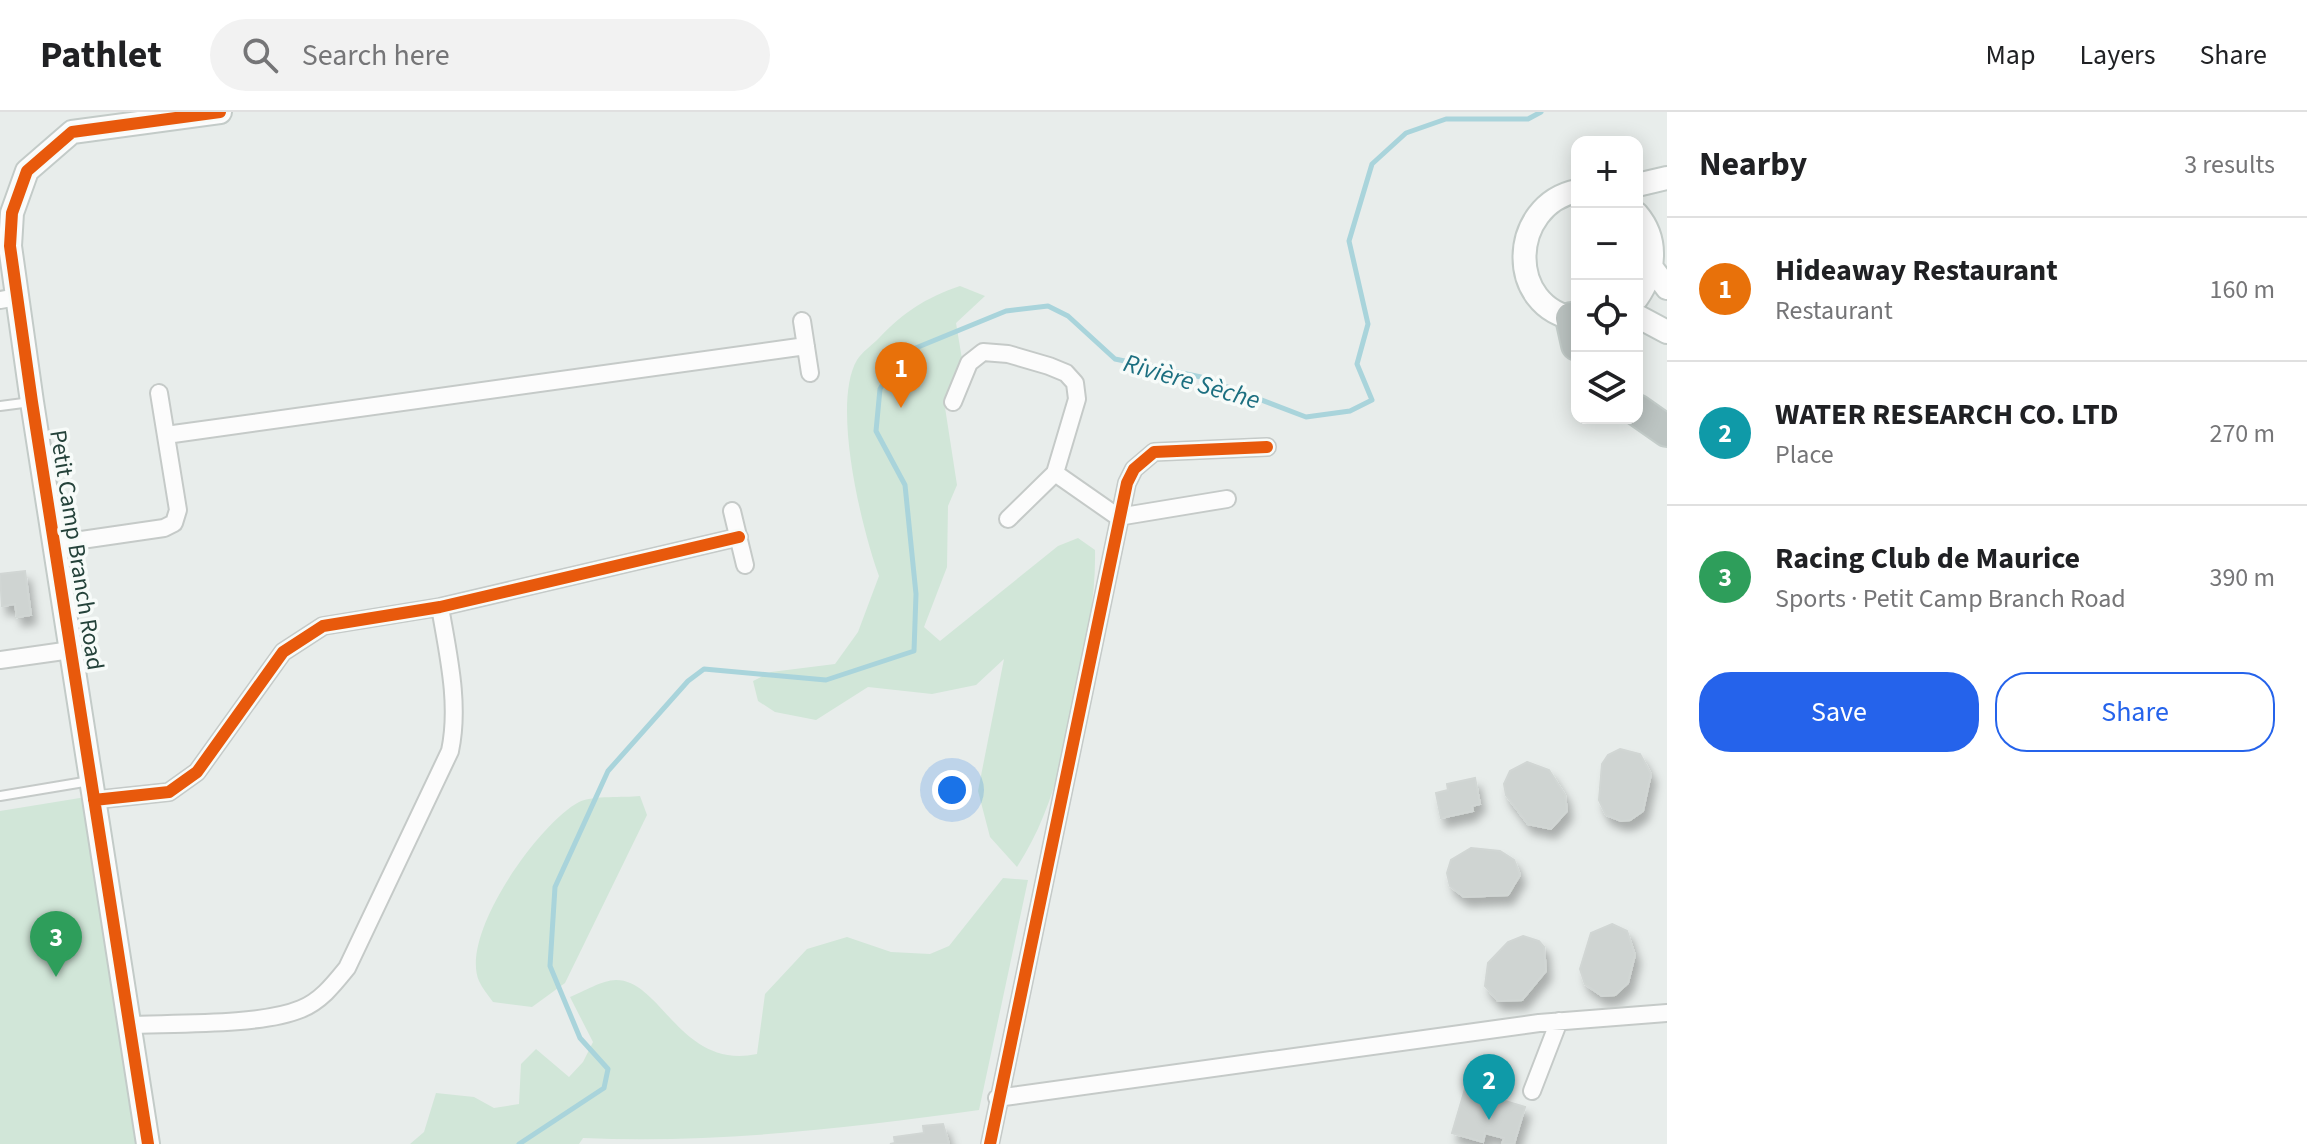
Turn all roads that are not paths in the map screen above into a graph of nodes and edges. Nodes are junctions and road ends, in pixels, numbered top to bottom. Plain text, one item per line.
1 (220, 112) edge
2 (1667, 178) edge
3 (1643, 184) edge
4 (1571, 192) edge
5 (1643, 221) edge
6 (1652, 268) junction
7 (1643, 286) edge
8 (1667, 288) edge
9 (8, 298) edge
10 (1643, 319) edge
11 (802, 321) dead end
12 (1571, 324) edge
13 (1667, 332) edge
14 (806, 346) junction
15 (810, 373) dead end
16 (159, 393) dead end
17 (32, 402) junction
18 (953, 402) dead end
19 (0, 406) edge
20 (1643, 414) edge
21 (1667, 431) edge
22 (166, 435) junction
23 (1267, 447) dead end
24 (1055, 473) junction
25 (1227, 499) dead end
26 (732, 511) dead end
27 (1118, 517) junction
28 (1008, 519) dead end
29 (739, 537) junction
30 (54, 544) junction
31 (745, 565) dead end
32 (440, 607) junction
33 (71, 650) junction
34 (0, 660) edge
35 (92, 790) junction
36 (0, 796) edge
37 (1667, 1013) edge
38 (1559, 1021) junction
39 (127, 1025) junction
40 (1532, 1091) dead end
41 (997, 1098) junction
42 (148, 1144) edge
43 (990, 1144) edge

1 - 9 street, Petit Camp Branch Road
2 - 3 street
4 - 12 street
5 - 6 street
6 - 7 street
6 - 8 street
9 - 17 street, Petit Camp Branch Road
10 - 13 street
11 - 14 street
14 - 15 street
14 - 22 street
16 - 22 street
17 - 19 lane
17 - 30 street, Petit Camp Branch Road
18 - 24 street
20 - 21 highway
22 - 30 street
23 - 27 street
24 - 27 street
24 - 28 street
25 - 27 street
26 - 29 street
27 - 41 street
29 - 31 street
29 - 32 street
30 - 33 street, Petit Camp Branch Road
32 - 35 street
32 - 39 street
33 - 34 street
33 - 35 street, Petit Camp Branch Road
35 - 36 lane
35 - 39 street, Petit Camp Branch Road
37 - 38 street
38 - 40 street
38 - 41 street
39 - 42 street, Petit Camp Branch Road
41 - 43 street

